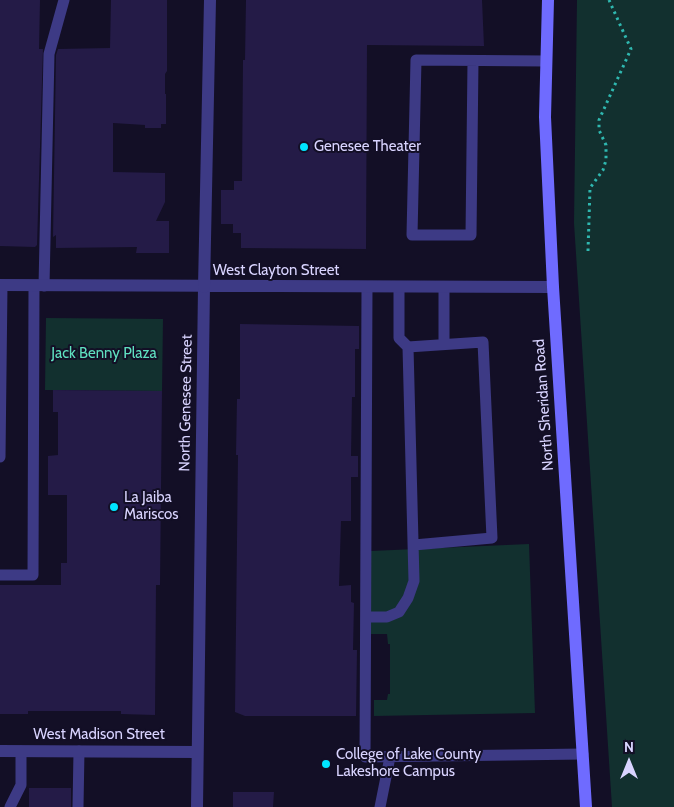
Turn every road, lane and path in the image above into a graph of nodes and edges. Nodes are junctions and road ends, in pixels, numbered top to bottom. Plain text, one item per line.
1 (64, 0) edge
2 (210, 0) edge
3 (548, 0) edge
4 (608, 0) edge
5 (474, 61) junction
6 (546, 61) junction
7 (588, 251) dead end
8 (1, 286) edge
9 (39, 286) junction
10 (204, 287) junction
11 (367, 287) junction
12 (399, 287) junction
13 (444, 287) junction
14 (553, 287) junction
15 (444, 344) junction
16 (1, 346) edge
17 (408, 347) junction
18 (0, 457) edge
19 (414, 545) junction
20 (0, 575) edge
21 (366, 617) junction
22 (0, 751) edge
23 (21, 751) junction
24 (79, 751) junction
25 (198, 752) junction
26 (583, 754) junction
27 (390, 758) junction
28 (10, 807) edge
29 (78, 807) edge
30 (196, 807) edge
31 (380, 807) edge
32 (586, 807) edge

1 - 9 lane
2 - 10 street, North Genesee Street
3 - 6 main road, North Sheridan Road
4 - 7 path
5 - 5 lane
5 - 6 lane
6 - 14 main road, North Sheridan Road
8 - 9 street, West Clayton Street
8 - 16 lane
9 - 10 street, West Clayton Street
9 - 20 lane
10 - 11 street, West Clayton Street
10 - 25 street, North Genesee Street
11 - 12 street, West Clayton Street
11 - 21 lane
12 - 13 street, West Clayton Street
12 - 17 lane
13 - 14 street, West Clayton Street
13 - 15 lane
14 - 26 main road, North Sheridan Road
15 - 17 lane
15 - 19 lane
16 - 18 lane
17 - 19 lane
19 - 21 lane
21 - 27 lane
22 - 23 street, West Madison Street
23 - 24 street, West Madison Street
23 - 28 lane
24 - 25 street, West Madison Street
24 - 29 lane
25 - 30 street, North Genesee Street
26 - 27 lane
26 - 32 main road, North Sheridan Road
27 - 31 lane

